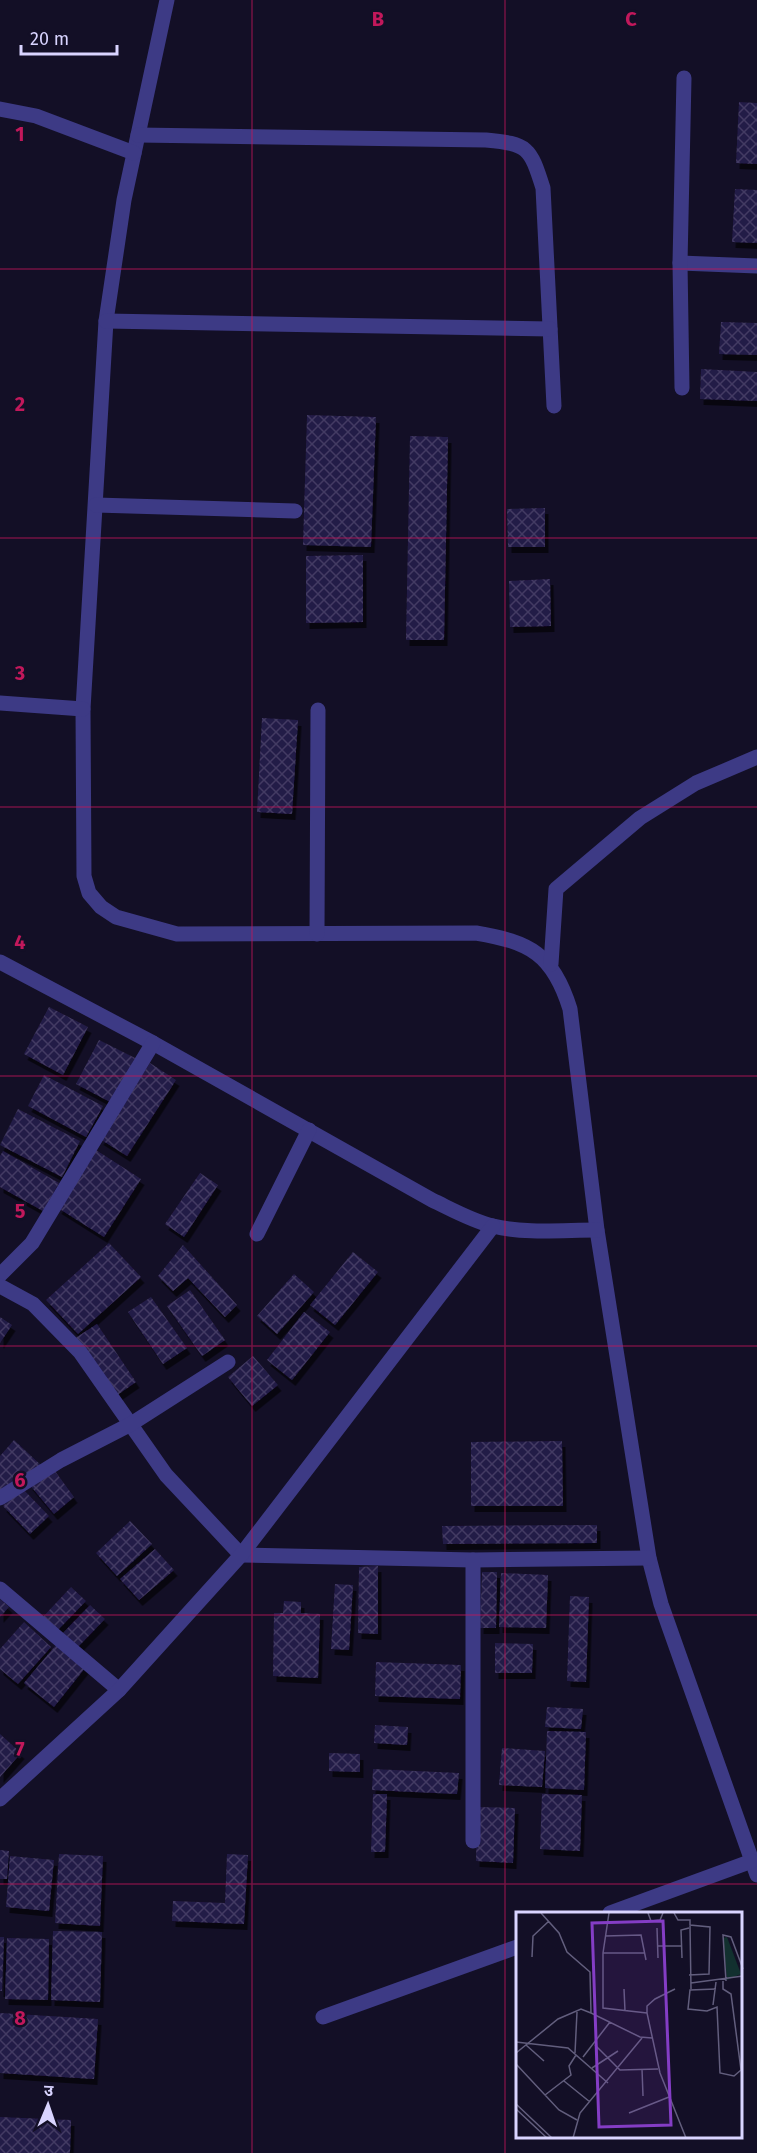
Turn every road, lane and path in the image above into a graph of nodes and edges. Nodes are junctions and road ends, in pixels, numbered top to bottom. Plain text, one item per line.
1 (167, 0) edge
2 (684, 78) dead end
3 (0, 109) edge
4 (138, 135) junction
5 (134, 153) junction
6 (680, 263) junction
7 (757, 266) edge
8 (106, 321) junction
9 (550, 329) junction
10 (682, 388) dead end
11 (554, 406) dead end
12 (96, 505) junction
13 (295, 511) dead end
14 (0, 703) edge
15 (83, 709) junction
16 (318, 710) dead end
17 (757, 757) edge
18 (317, 934) junction
19 (0, 962) edge
20 (551, 964) junction
21 (153, 1043) junction
22 (309, 1130) junction
23 (493, 1226) junction
24 (597, 1230) junction
25 (257, 1234) dead end
26 (0, 1275) edge
27 (0, 1286) edge
28 (228, 1362) dead end
29 (131, 1424) junction
30 (0, 1498) edge
31 (241, 1555) junction
32 (649, 1558) junction
33 (472, 1560) junction
34 (0, 1589) edge
35 (119, 1690) junction
36 (0, 1799) edge
37 (472, 1841) dead end
38 (755, 1868) edge
39 (613, 1912) edge
40 (516, 1947) edge
41 (322, 2017) dead end

1 - 4 street
2 - 6 street
3 - 5 street
4 - 5 street
4 - 9 street
5 - 8 street
6 - 7 street
6 - 10 street
8 - 9 street
8 - 12 street
9 - 11 street
12 - 13 street
12 - 15 street
14 - 15 street
15 - 18 street
16 - 18 street
17 - 20 street
18 - 20 street
19 - 21 street
20 - 24 street
21 - 22 street
21 - 26 street
22 - 23 street
22 - 25 street
23 - 24 street
23 - 31 street
24 - 32 street
27 - 29 street
28 - 29 street
29 - 30 street
29 - 31 street
31 - 33 street
31 - 35 street
32 - 33 street
32 - 38 street
33 - 37 street
34 - 35 street
35 - 36 street
38 - 39 street
40 - 41 street

